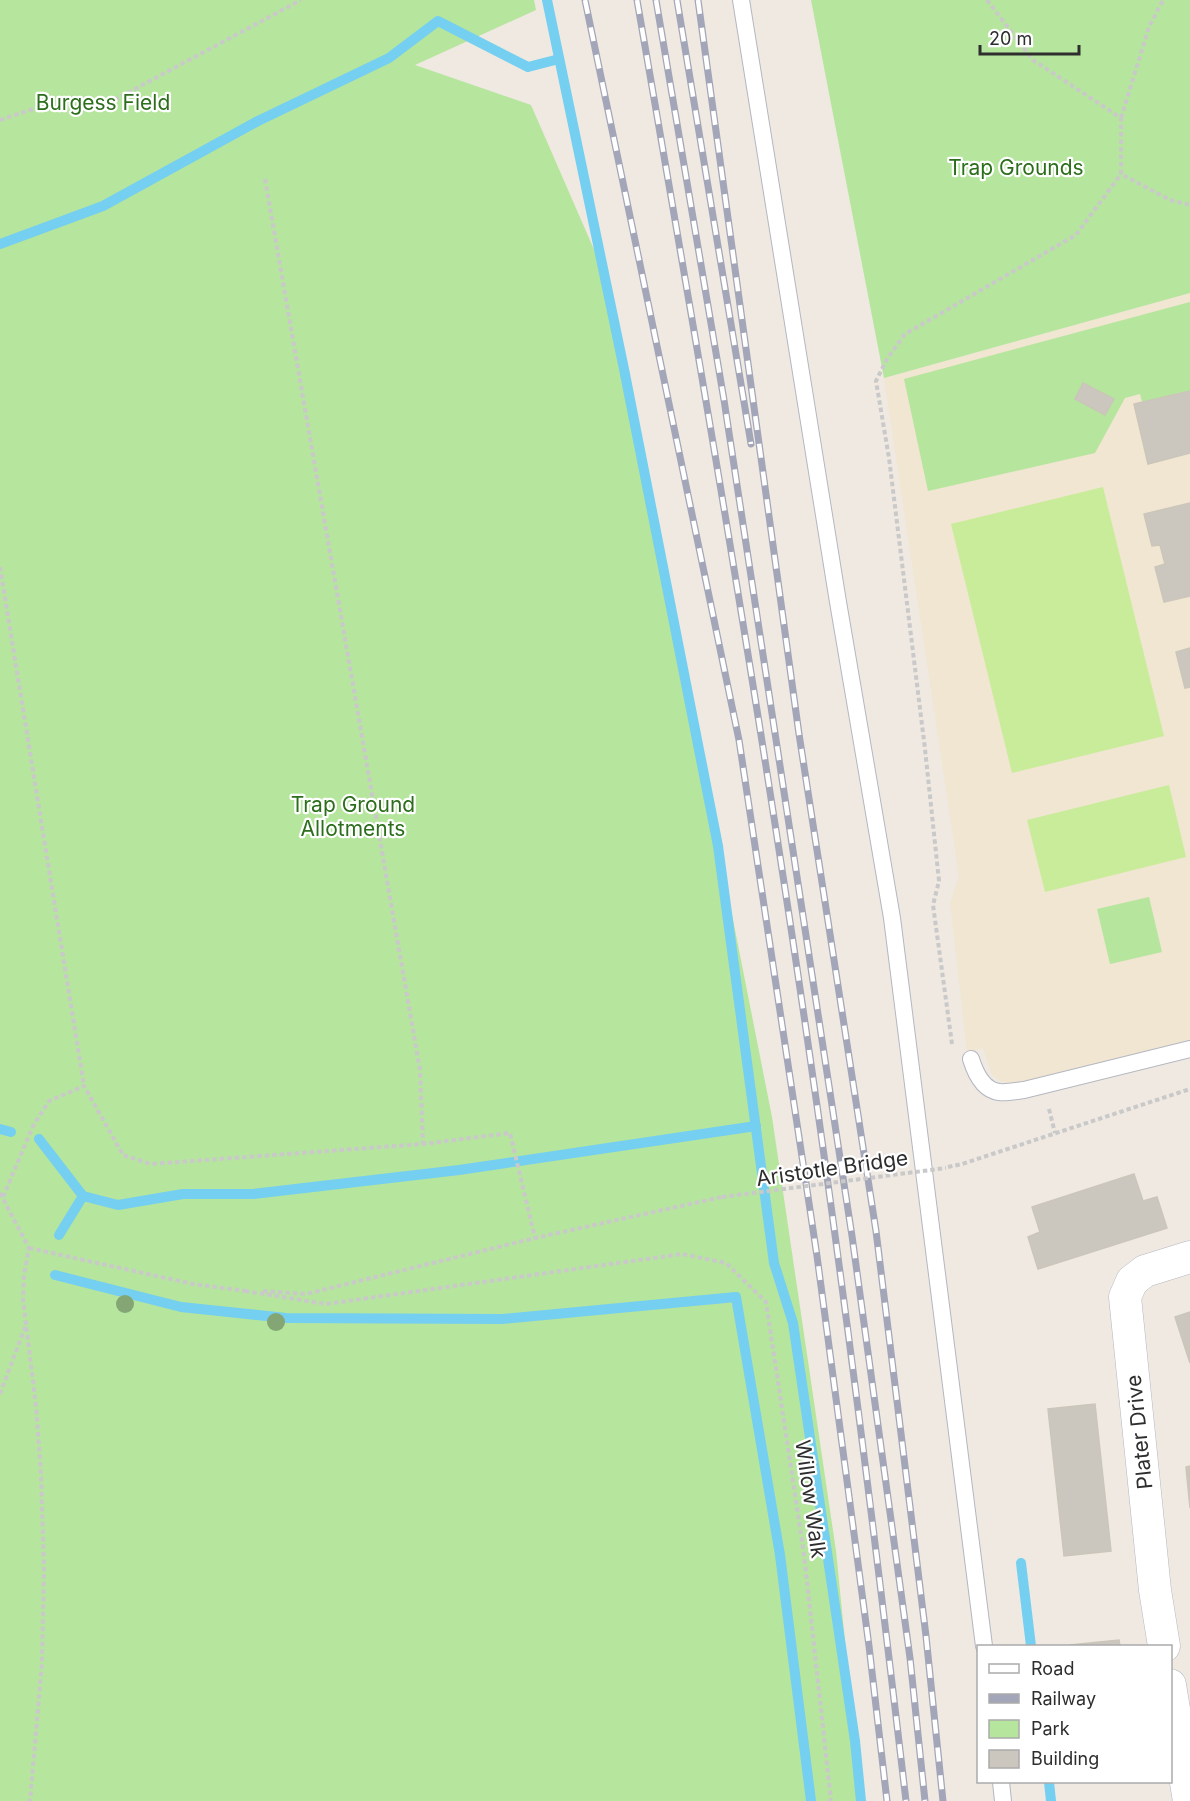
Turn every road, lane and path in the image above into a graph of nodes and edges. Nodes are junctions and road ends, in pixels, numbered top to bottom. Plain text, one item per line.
1 (302, 0) edge
2 (741, 0) edge
3 (987, 0) edge
4 (1162, 0) edge
5 (1121, 118) junction
6 (0, 120) edge
7 (1121, 174) junction
8 (265, 179) dead end
9 (1190, 205) edge
10 (0, 567) edge
11 (1190, 1049) edge
12 (971, 1059) joint
13 (84, 1086) junction
14 (1190, 1089) edge
15 (423, 1144) junction
16 (1, 1195) edge
17 (535, 1238) junction
18 (29, 1248) junction
19 (1190, 1257) edge
20 (245, 1291) junction
21 (27, 1322) junction
22 (0, 1394) edge
23 (984, 1645) edge
24 (1164, 1645) edge
25 (1172, 1697) edge
26 (1001, 1783) edge
27 (30, 1801) edge
28 (831, 1801) edge
29 (1003, 1801) edge
30 (1189, 1801) edge

1 - 6 path
2 - 23 lane
3 - 5 path
4 - 5 path
5 - 7 path
7 - 9 path
7 - 12 path
8 - 15 path
10 - 13 path
11 - 12 lane
13 - 15 path
13 - 16 path
14 - 17 path, Aristotle Bridge, bridge
15 - 17 path
16 - 18 path
17 - 20 path, Aristotle Bridge
18 - 20 path
18 - 21 path
19 - 24 street, Plater Drive
20 - 28 path, Willow Walk
21 - 22 path
21 - 27 path
25 - 30 street
26 - 29 lane

